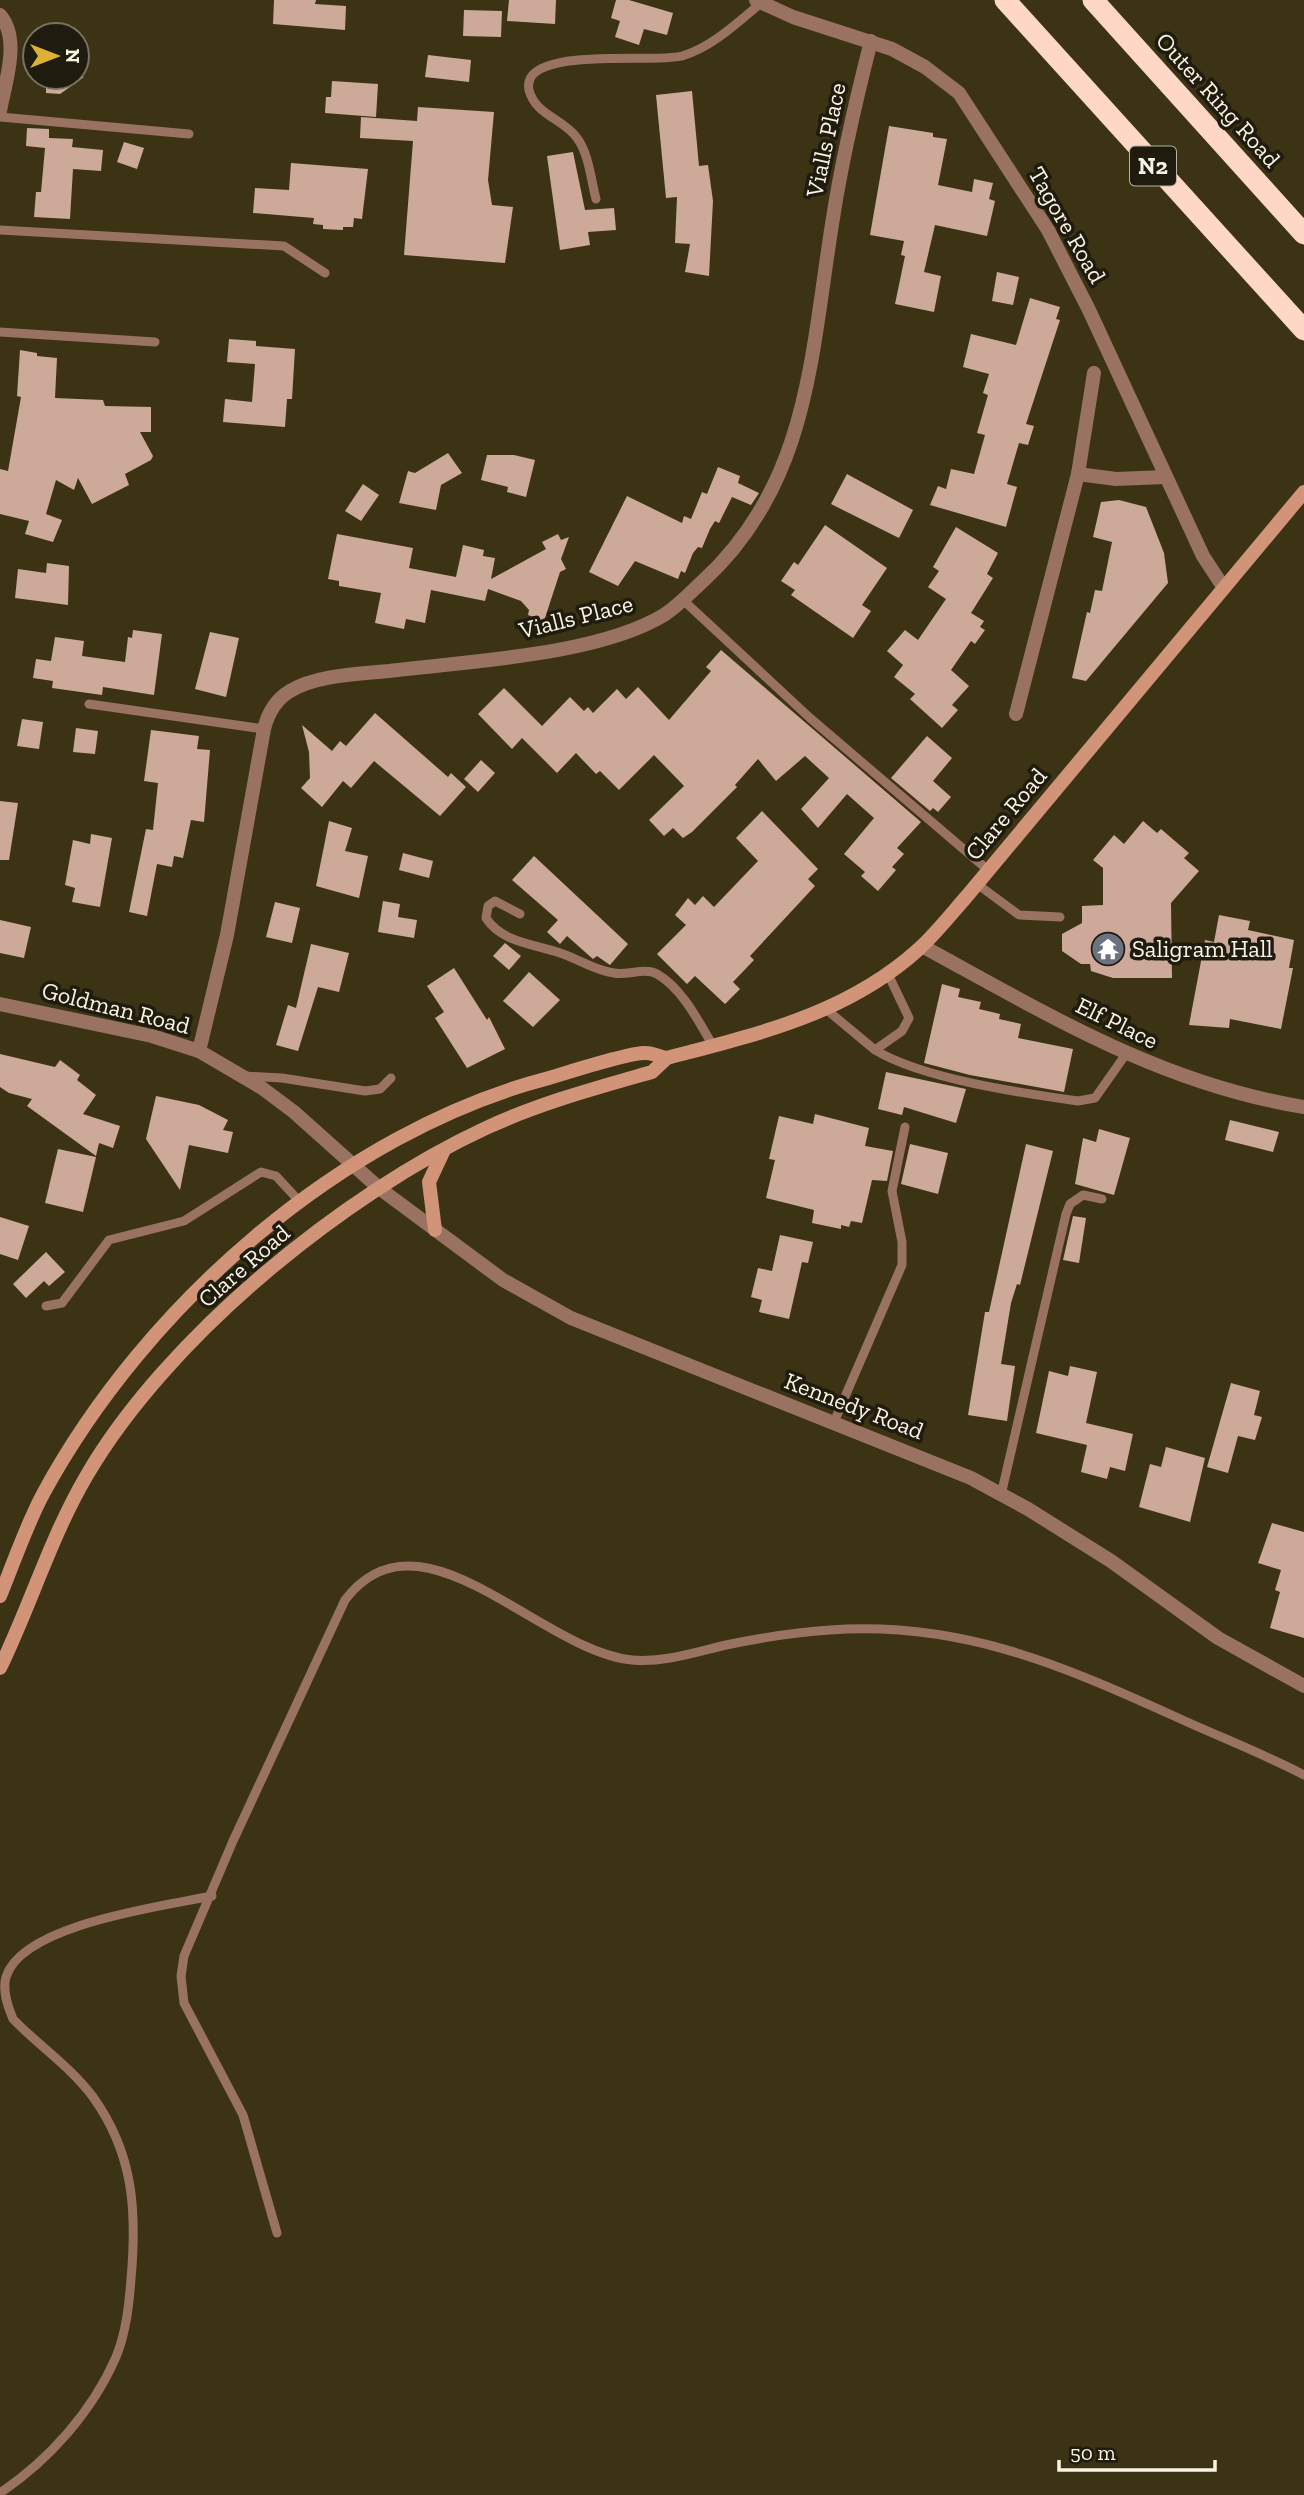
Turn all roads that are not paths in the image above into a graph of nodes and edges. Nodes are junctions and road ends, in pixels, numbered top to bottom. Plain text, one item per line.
1 (1005, 0) edge
2 (1093, 0) edge
3 (759, 2) edge
4 (0, 15) edge
5 (871, 41) junction
6 (0, 111) edge
7 (0, 117) edge
8 (189, 134) dead end
9 (596, 199) dead end
10 (0, 230) edge
11 (1304, 234) edge
12 (325, 273) dead end
13 (1304, 330) edge
14 (0, 332) edge
15 (155, 342) dead end
16 (1094, 373) dead end
17 (1077, 474) junction
18 (1165, 477) junction
19 (1304, 492) edge
20 (1224, 588) junction
21 (683, 600) junction
22 (89, 704) dead end
23 (1016, 714) dead end
24 (264, 729) junction
25 (988, 870) junction
26 (977, 884) junction
27 (520, 914) dead end
28 (1060, 917) dead end
29 (922, 946) junction
30 (888, 974) junction
31 (0, 1004) edge
32 (827, 1010) junction
33 (713, 1046) junction
34 (876, 1050) junction
35 (199, 1051) junction
36 (1126, 1054) junction
37 (667, 1058) junction
38 (243, 1075) junction
39 (391, 1078) dead end
40 (1304, 1107) edge
41 (905, 1127) dead end
42 (444, 1149) junction
43 (353, 1164) junction
44 (379, 1188) junction
45 (1102, 1199) dead end
46 (301, 1203) junction
47 (435, 1230) junction
48 (46, 1306) dead end
49 (834, 1422) junction
50 (1001, 1495) junction
51 (0, 1596) edge
52 (0, 1668) edge
53 (1304, 1686) edge
54 (1304, 1775) edge
55 (212, 1896) junction
56 (277, 2233) dead end
57 (0, 2493) edge

1 - 13 highway, N2
2 - 11 highway, Outer Ring Road / N2
3 - 5 street, Tagore Road
3 - 9 lane
4 - 6 street
5 - 18 street, Tagore Road
5 - 21 street, Vialls Place
7 - 8 lane
10 - 12 lane
14 - 15 lane
16 - 17 street
17 - 18 street
17 - 23 street
18 - 20 street, Tagore Road
19 - 20 street, Clare Road
20 - 25 street, Clare Road
21 - 24 street, Vialls Place
21 - 25 lane
22 - 24 lane
24 - 35 street, Vialls Place
25 - 26 street, Clare Road
26 - 28 lane
26 - 29 street, Clare Road
27 - 33 lane
29 - 30 street, Clare Road
29 - 36 street, Elf Place
30 - 32 street, Clare Road
30 - 34 lane
31 - 35 street, Goldman Road
32 - 33 street, Clare Road
32 - 34 lane
33 - 37 street, Clare Road
34 - 36 lane
35 - 38 street, Goldman Road
36 - 40 street, Elf Place
37 - 42 street, Clare Road
37 - 43 street, Clare Road
38 - 39 lane
38 - 43 street, Goldman Road
41 - 49 lane
42 - 44 street, Clare Road
42 - 47 street
43 - 44 street, Goldman Road
43 - 46 street, Clare Road
44 - 47 street, Kennedy Road
44 - 52 street, Clare Road
45 - 50 lane
46 - 48 lane
46 - 51 street, Clare Road
47 - 49 street, Kennedy Road
49 - 50 street, Kennedy Road
50 - 53 street, Kennedy Road
54 - 55 lane
55 - 56 lane
55 - 57 lane

